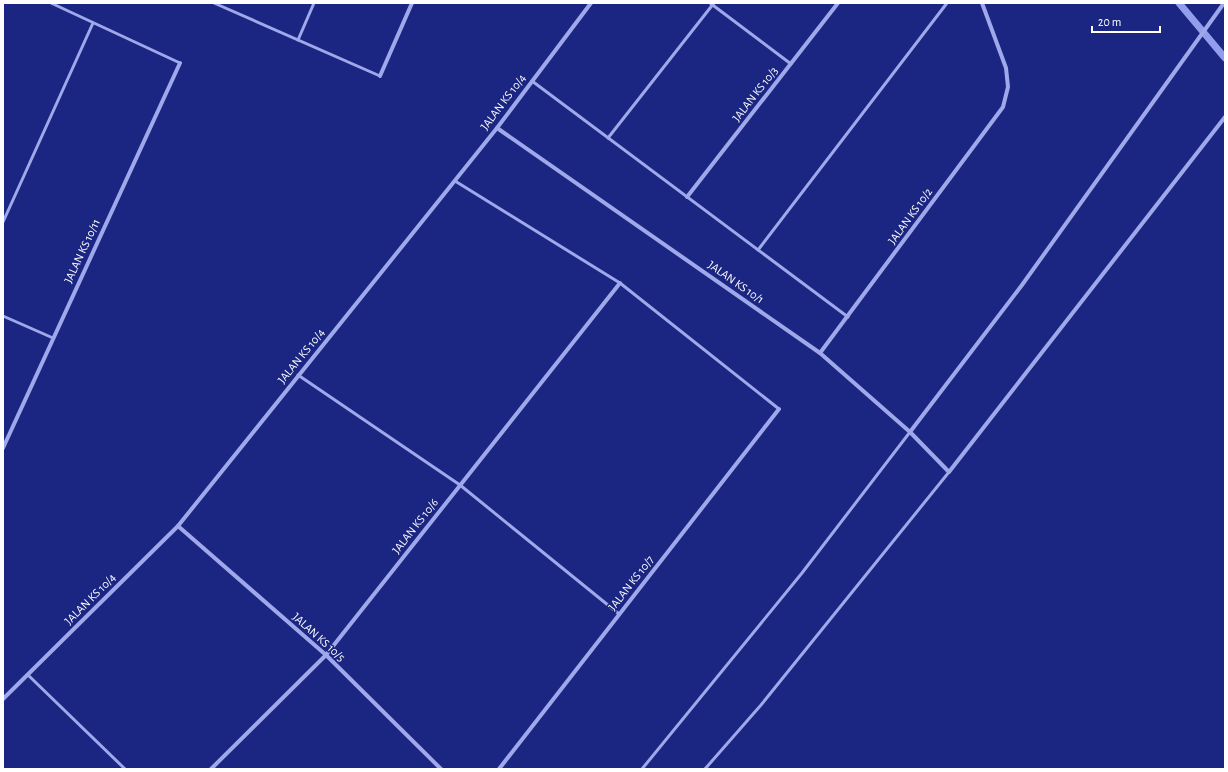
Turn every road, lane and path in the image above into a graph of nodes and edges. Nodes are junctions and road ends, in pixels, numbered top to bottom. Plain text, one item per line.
1 (51, 3) edge
2 (214, 3) edge
3 (314, 3) edge
4 (412, 3) edge
5 (591, 3) edge
6 (838, 3) edge
7 (947, 3) edge
8 (982, 3) edge
9 (712, 4) edge
10 (1223, 4) edge
11 (93, 22) junction
12 (298, 40) junction
13 (180, 63) joint
14 (791, 64) junction
15 (380, 76) joint
16 (532, 81) junction
17 (1225, 117) edge
18 (497, 128) junction
19 (608, 138) junction
20 (455, 180) junction
21 (687, 197) junction
22 (3, 222) edge
23 (758, 250) junction
24 (620, 283) junction
25 (3, 316) edge
26 (848, 317) junction
27 (53, 338) junction
28 (820, 353) junction
29 (298, 375) junction
30 (779, 410) joint
31 (910, 432) junction
32 (3, 448) edge
33 (949, 472) junction
34 (460, 485) junction
35 (178, 526) junction
36 (619, 614) junction
37 (326, 656) junction
38 (28, 675) junction
39 (3, 699) edge
40 (125, 769) edge
41 (211, 769) edge
42 (441, 769) edge
43 (499, 769) edge
44 (642, 769) edge
45 (705, 769) edge

1 - 11 lane
2 - 12 lane
3 - 12 lane
4 - 15 street
5 - 16 street, JALAN KS 10/4
6 - 14 street, JALAN KS 10/3
7 - 23 lane
8 - 26 street, JALAN KS 10/2
9 - 14 lane
9 - 19 lane
10 - 31 street
11 - 13 lane
11 - 22 lane
12 - 15 lane
13 - 27 street, JALAN KS 10/11
14 - 21 street, JALAN KS 10/3
16 - 18 street, JALAN KS 10/4
16 - 19 lane
17 - 33 street
18 - 20 street, JALAN KS 10/4
18 - 28 street, JALAN KS 10/1
19 - 21 lane
20 - 24 lane
20 - 29 street, JALAN KS 10/4
21 - 23 lane
23 - 26 lane
24 - 30 lane
24 - 34 street, JALAN KS 10/6
25 - 27 lane
26 - 28 street, JALAN KS 10/2
27 - 32 street, JALAN KS 10/11
28 - 31 street, JALAN KS 10/1
29 - 34 lane
29 - 35 street, JALAN KS 10/4
30 - 36 street, JALAN KS 10/7
31 - 33 street, JALAN KS 10/1
31 - 44 lane
33 - 45 lane
34 - 36 lane
34 - 37 street, JALAN KS 10/6
35 - 37 street, JALAN KS 10/5
35 - 38 street, JALAN KS 10/4
36 - 43 street, JALAN KS 10/7
37 - 41 street, JALAN KS 10/6
37 - 42 street, JALAN KS 10/5
38 - 39 street, JALAN KS 10/4
38 - 40 lane

